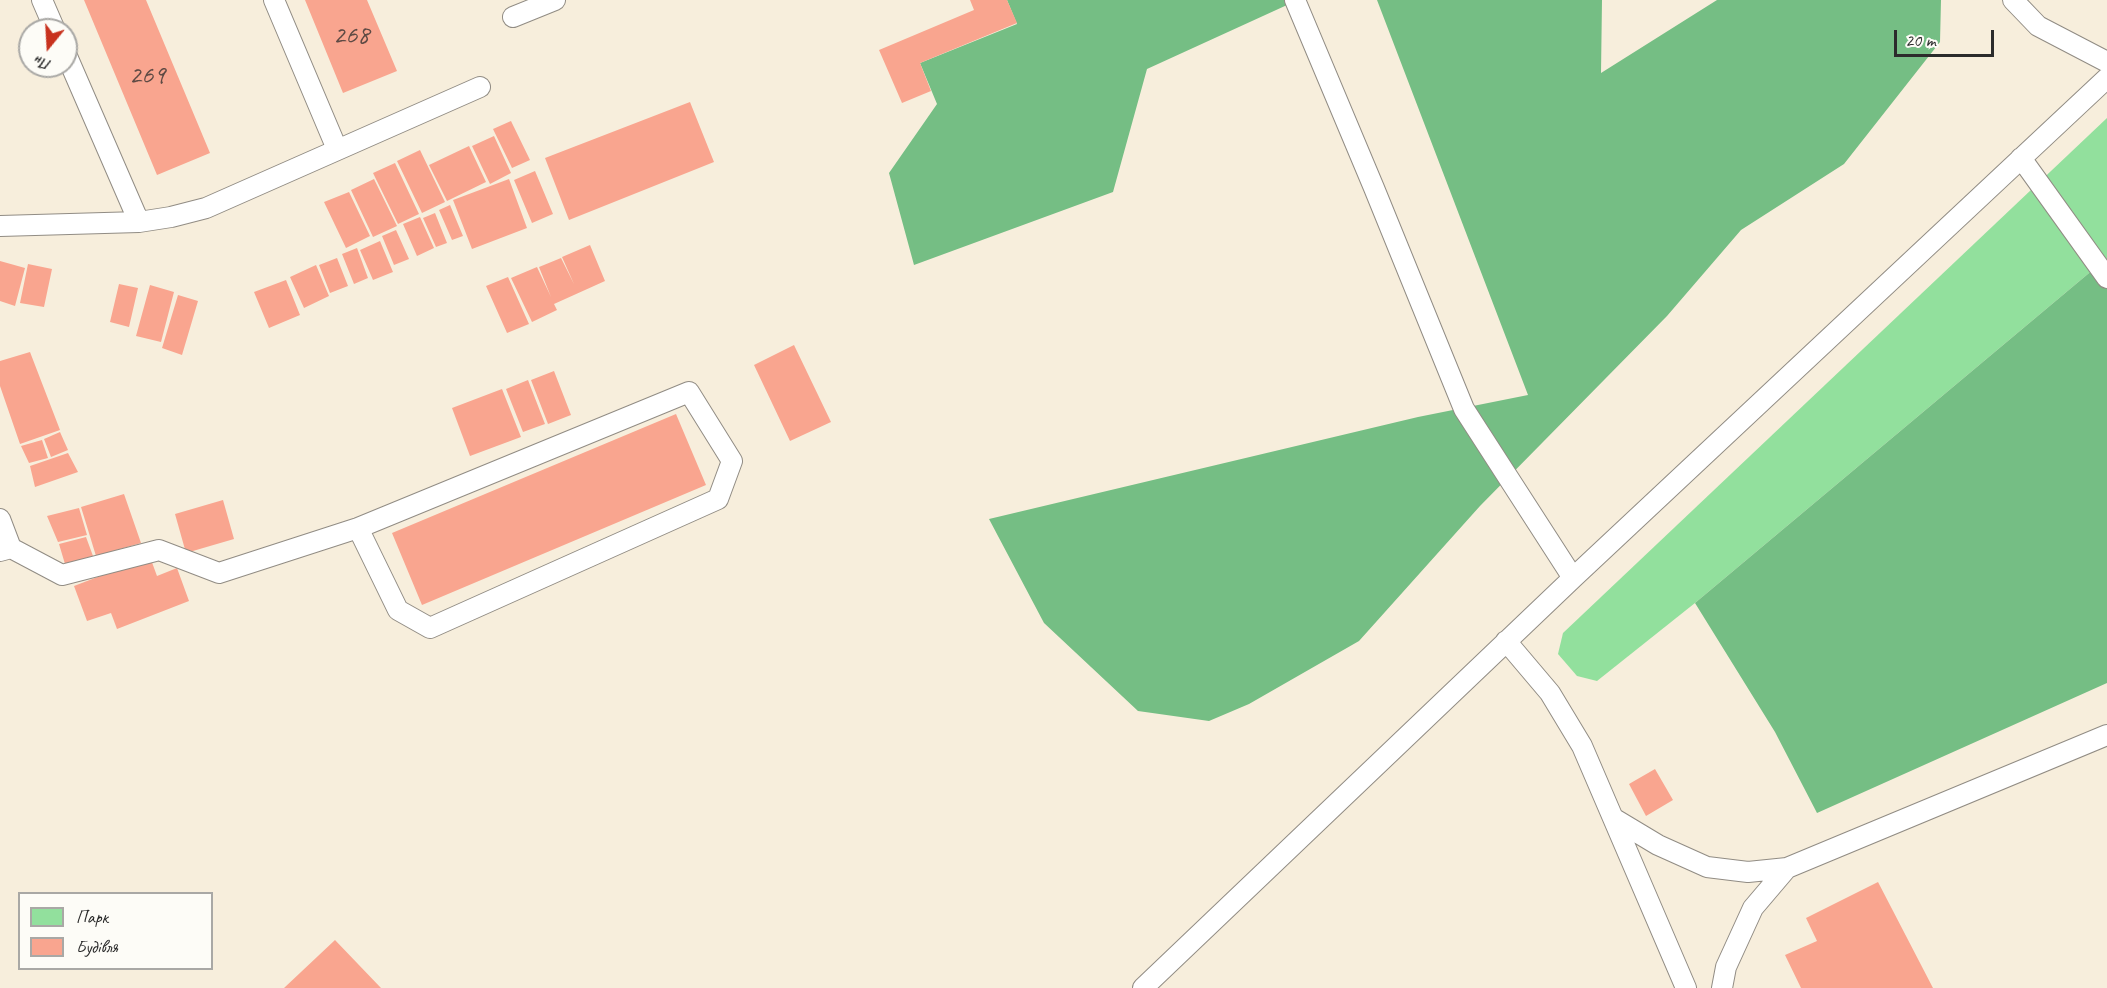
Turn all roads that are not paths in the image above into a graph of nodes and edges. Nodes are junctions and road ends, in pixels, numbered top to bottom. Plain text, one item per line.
1 (42, 0) edge
2 (274, 0) edge
3 (555, 0) edge
4 (1294, 0) edge
5 (2013, 0) edge
6 (513, 17) dead end
7 (50, 18) edge
8 (2107, 62) edge
9 (76, 78) edge
10 (2107, 78) edge
11 (480, 87) dead end
12 (338, 149) junction
13 (2021, 158) junction
14 (139, 222) junction
15 (0, 225) edge
16 (2107, 278) edge
17 (0, 519) edge
18 (358, 528) junction
19 (5, 549) edge
20 (1573, 578) junction
21 (1506, 641) junction
22 (2107, 735) edge
23 (1613, 818) junction
24 (1787, 868) junction
25 (1143, 988) edge
26 (1686, 988) edge
27 (1722, 988) edge

1 - 7 lane
2 - 12 lane
3 - 6 lane
4 - 20 lane
5 - 8 lane
9 - 14 lane
10 - 13 lane
11 - 12 lane
12 - 14 lane
13 - 16 lane
13 - 20 lane
14 - 15 lane
17 - 19 lane
18 - 18 lane
18 - 19 lane
20 - 21 lane
21 - 23 lane
21 - 25 lane
22 - 24 lane
23 - 24 lane
23 - 26 lane
24 - 27 lane

